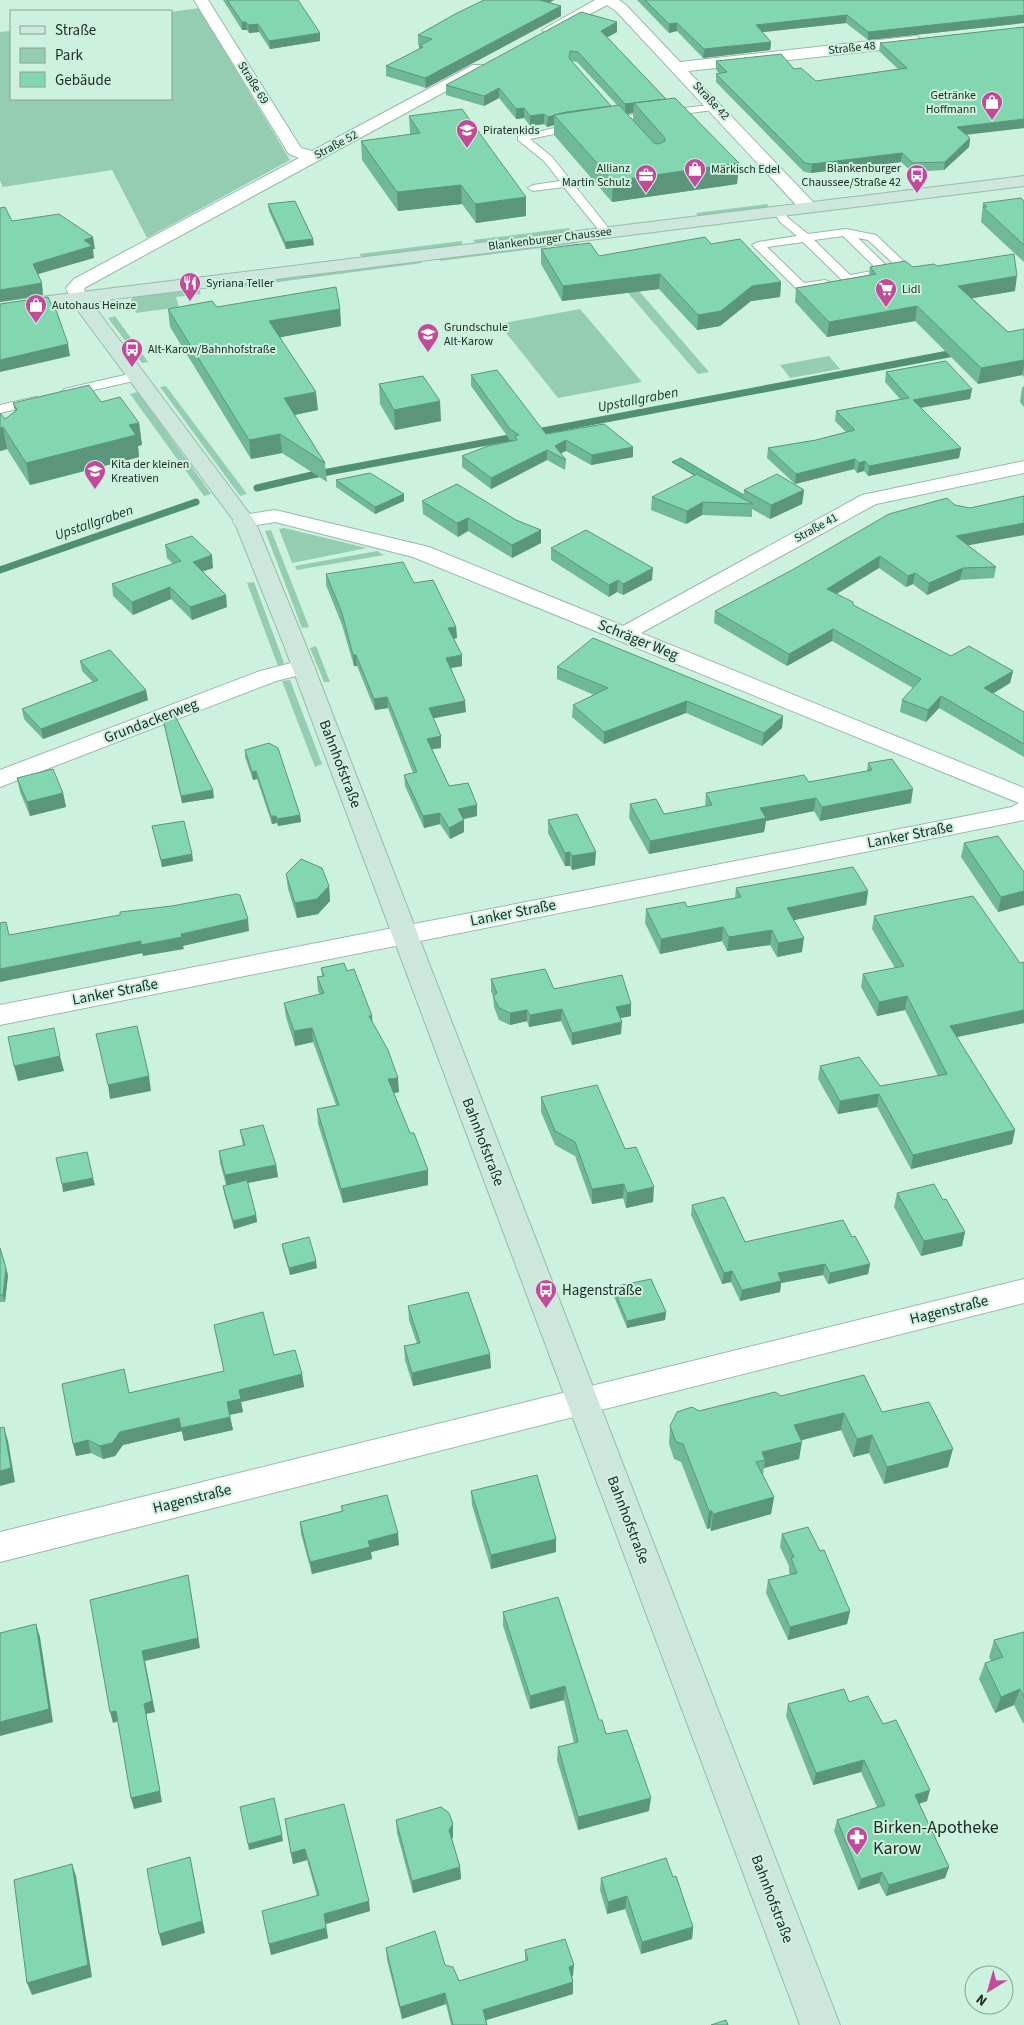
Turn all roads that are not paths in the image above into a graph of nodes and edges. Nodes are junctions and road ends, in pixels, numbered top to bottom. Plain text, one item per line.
1 (201, 0) edge
2 (606, 0) edge
3 (610, 0) edge
4 (533, 39) edge
5 (934, 39) edge
6 (491, 62) edge
7 (679, 67) junction
8 (610, 106) edge
9 (716, 107) junction
10 (625, 123) junction
11 (313, 157) junction
12 (1024, 180) edge
13 (568, 183) junction
14 (532, 188) dead end
15 (808, 206) junction
16 (778, 210) junction
17 (606, 232) junction
18 (846, 232) junction
19 (805, 237) junction
20 (913, 276) edge
21 (847, 279) junction
22 (77, 297) junction
23 (0, 308) edge
24 (138, 376) junction
25 (0, 409) edge
26 (1024, 467) edge
27 (244, 521) junction
28 (625, 635) junction
29 (303, 668) junction
30 (0, 779) edge
31 (1024, 798) edge
32 (1024, 810) edge
33 (405, 935) junction
34 (0, 1015) edge
35 (1024, 1292) edge
36 (582, 1402) junction
37 (0, 1547) edge
38 (820, 2025) edge

1 - 11 street, Straße 69
2 - 4 street
3 - 7 street, Straße 42
5 - 7 street, Straße 48
6 - 11 street, Straße 52
7 - 9 street, Straße 42
8 - 10 lane
9 - 10 lane
9 - 15 street, Straße 42
10 - 13 lane
11 - 22 street, Straße 52
12 - 15 main road, Blankenburger Chaussee
13 - 14 lane
13 - 17 lane
15 - 16 main road, Blankenburger Chaussee
16 - 17 main road, Blankenburger Chaussee
16 - 19 lane
17 - 22 main road, Blankenburger Chaussee
18 - 19 lane
18 - 20 lane
18 - 21 lane
19 - 21 lane
19 - 21 lane
22 - 23 main road, Blankenburger Chaussee
22 - 24 main road, Bahnhofstraße
24 - 25 lane
24 - 27 main road, Bahnhofstraße
26 - 28 street, Straße 41
27 - 28 street, Schräger Weg
27 - 29 main road, Bahnhofstraße
28 - 31 street, Schräger Weg
29 - 30 street, Grundackerweg
29 - 33 main road, Bahnhofstraße
32 - 33 street, Lanker Straße
33 - 34 street, Lanker Straße
33 - 36 main road, Bahnhofstraße
35 - 36 street, Hagenstraße
36 - 37 street, Hagenstraße
36 - 38 main road, Bahnhofstraße

